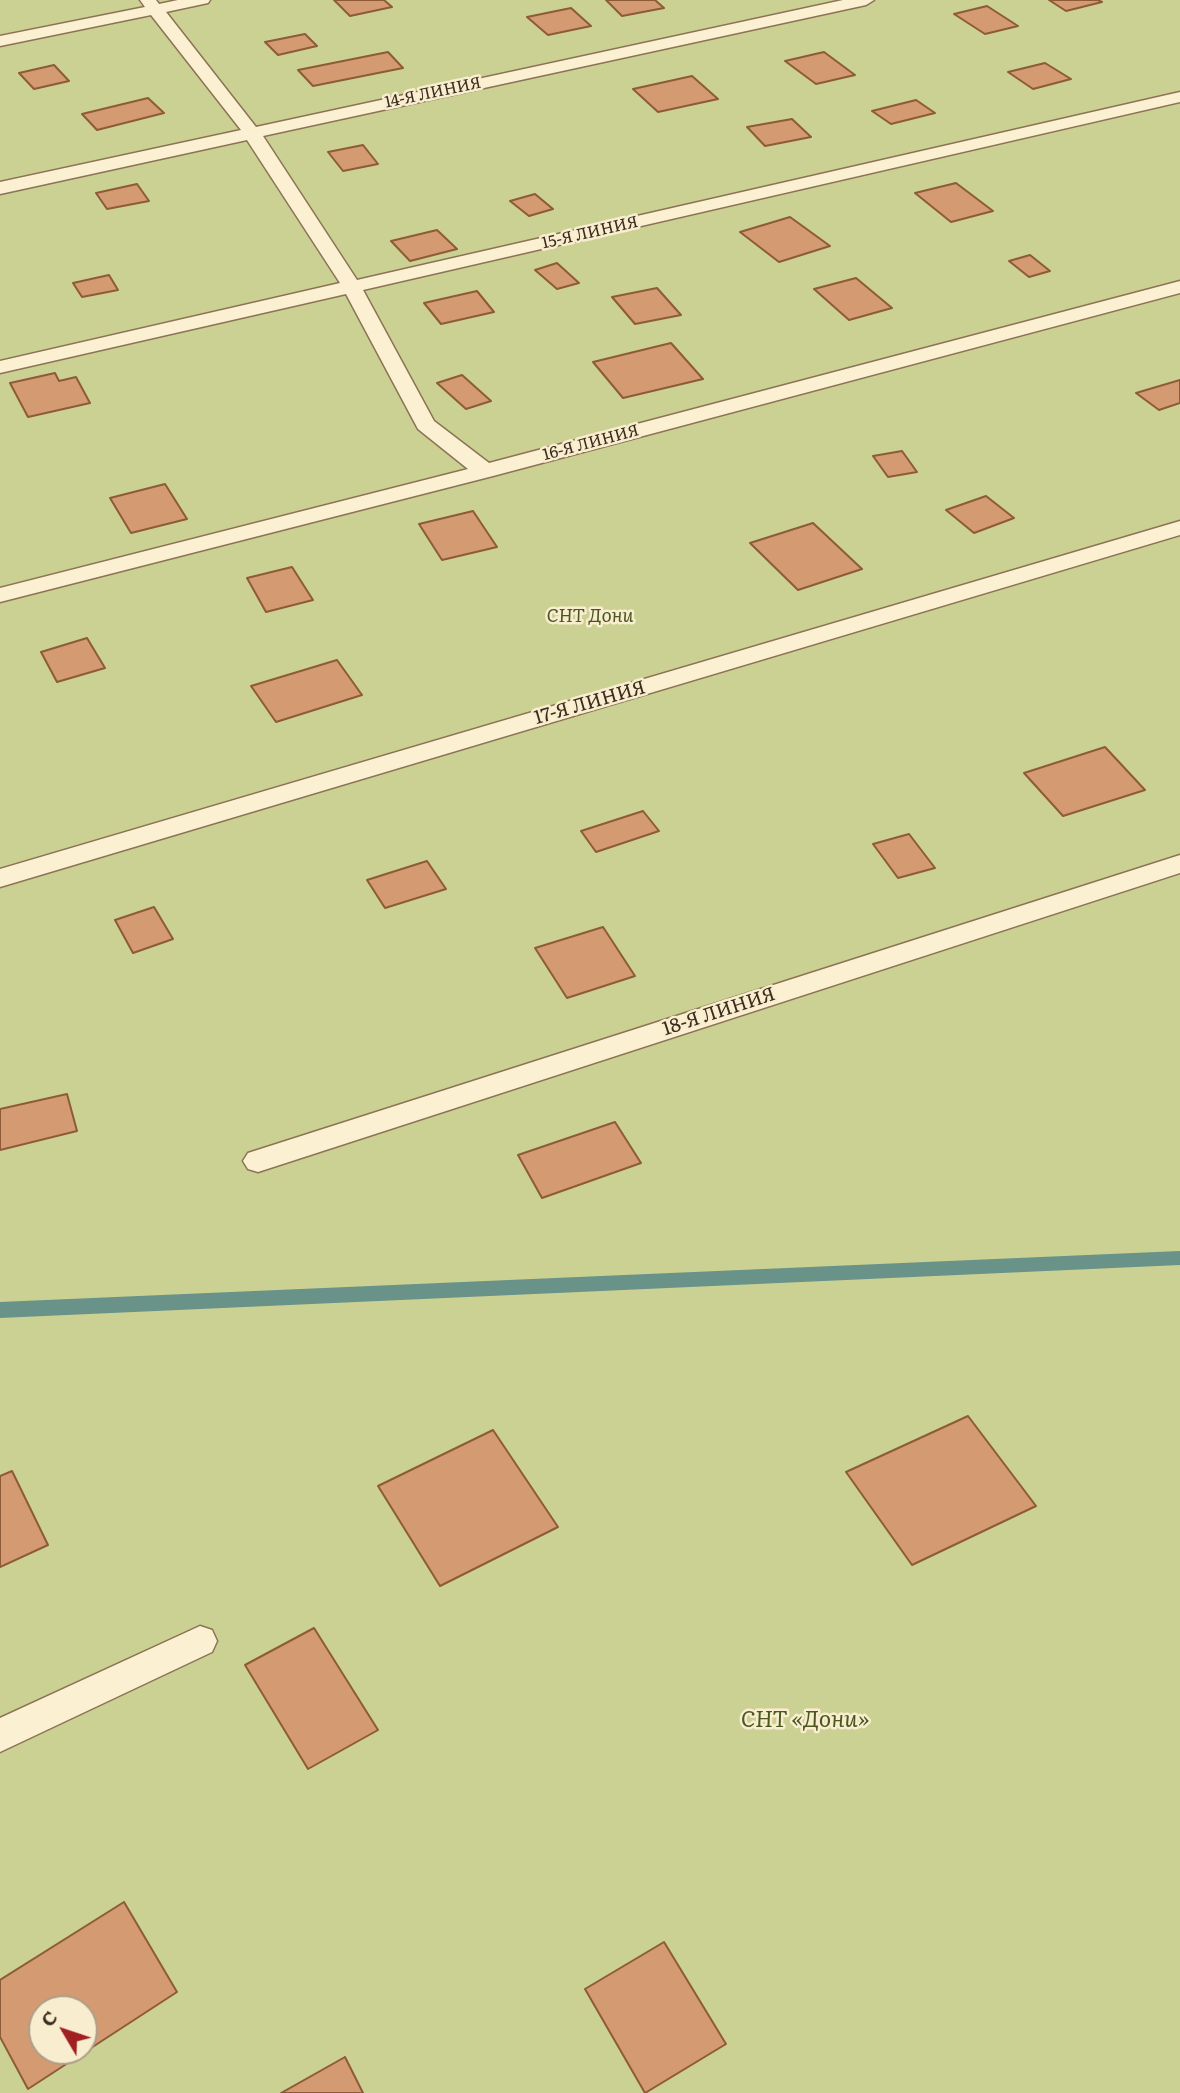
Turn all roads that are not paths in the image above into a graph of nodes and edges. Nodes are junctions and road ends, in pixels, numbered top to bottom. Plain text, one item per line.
1 (202, 0) edge
2 (866, 0) edge
3 (153, 4) edge
4 (0, 41) edge
5 (1180, 97) edge
6 (251, 132) junction
7 (0, 188) edge
8 (352, 287) junction
9 (1180, 287) edge
10 (0, 367) edge
11 (485, 471) junction
12 (1180, 528) edge
13 (0, 595) edge
14 (1180, 864) edge
15 (0, 878) edge
16 (258, 1161) dead end
17 (200, 1641) dead end
18 (0, 1736) edge

1 - 3 lane
2 - 6 lane, 14-Я ЛИНИЯ
3 - 4 lane
3 - 6 lane
5 - 8 lane, 15-Я ЛИНИЯ
6 - 7 lane, 14-Я ЛИНИЯ
6 - 8 lane
8 - 10 lane, 15-Я ЛИНИЯ
8 - 11 lane
9 - 11 lane, 16-Я ЛИНИЯ
11 - 13 lane, 16-Я ЛИНИЯ
12 - 15 lane, 17-Я ЛИНИЯ
14 - 16 lane, 18-Я ЛИНИЯ
17 - 18 lane

